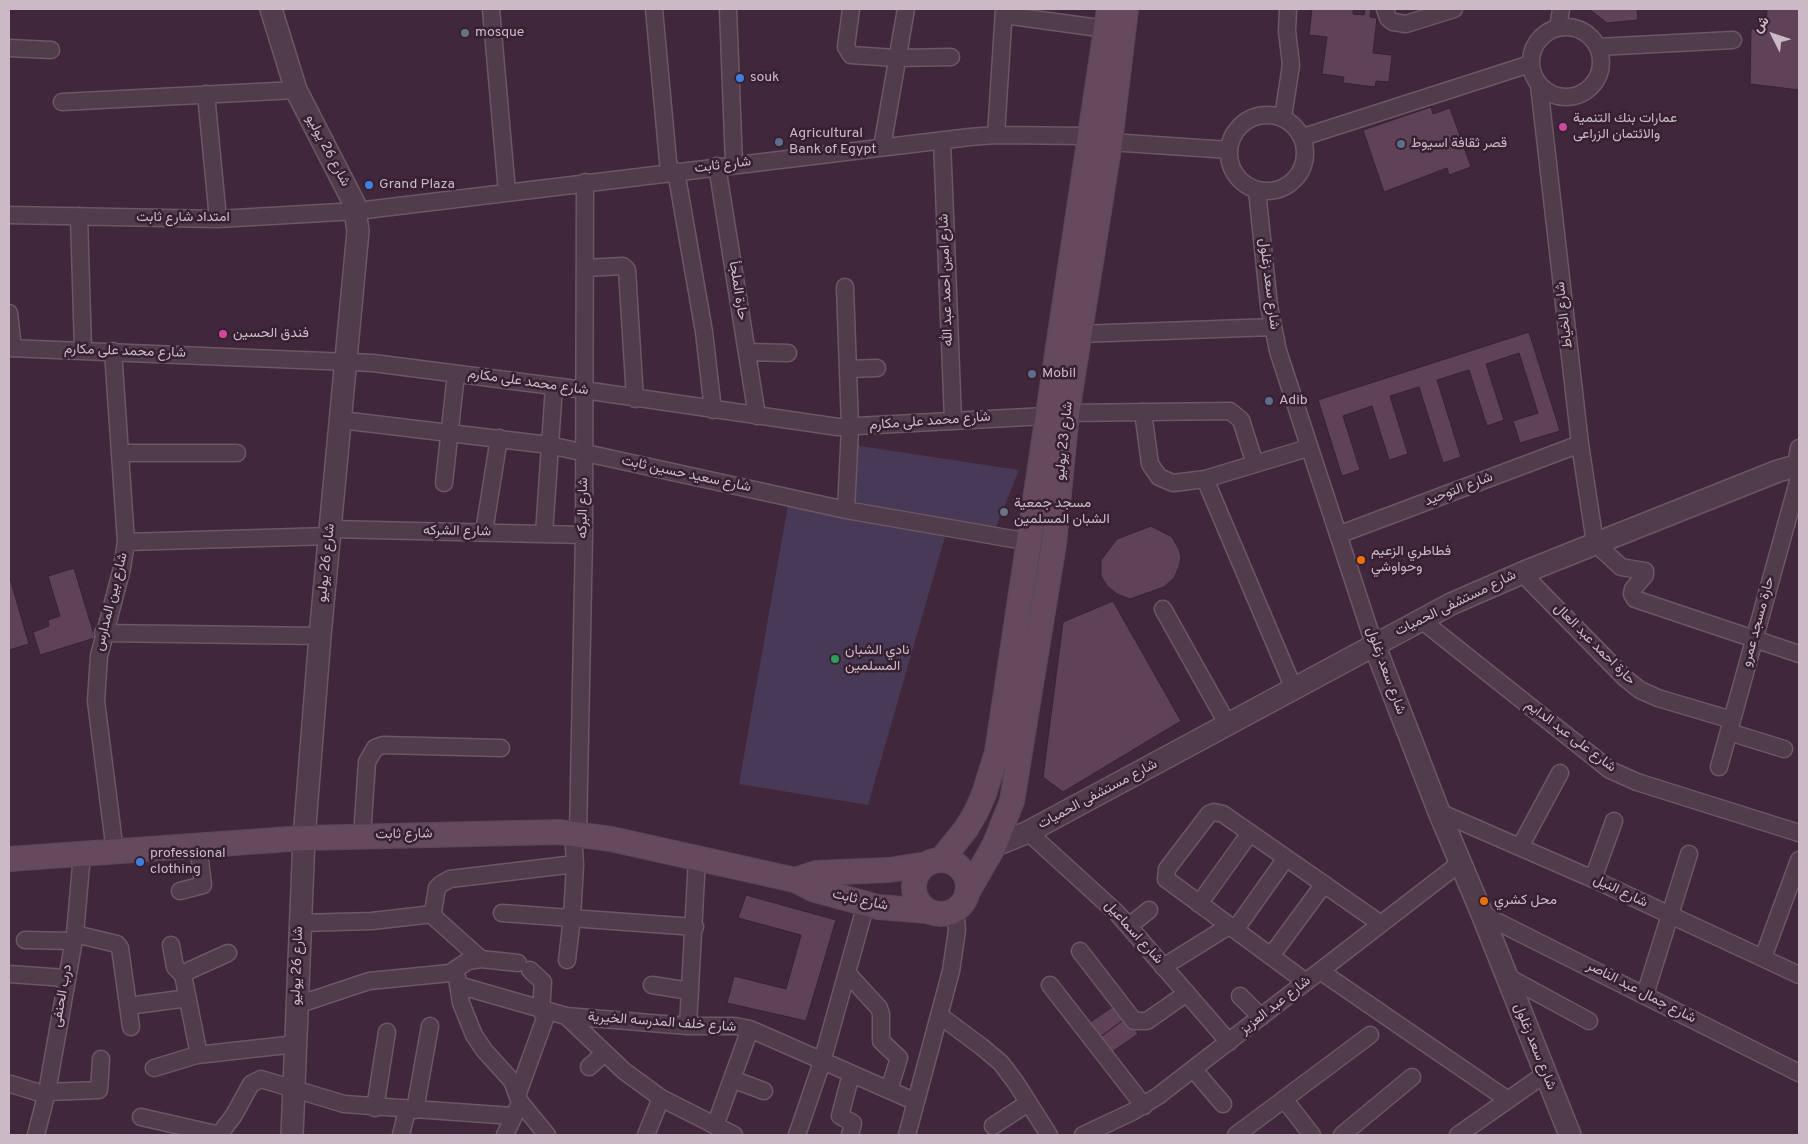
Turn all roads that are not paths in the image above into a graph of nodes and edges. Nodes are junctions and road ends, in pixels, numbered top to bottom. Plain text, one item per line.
1 (271, 9) edge
2 (491, 9) edge
3 (654, 9) edge
4 (728, 9) edge
5 (851, 9) edge
6 (906, 9) edge
7 (1126, 9) edge
8 (1288, 9) edge
9 (1385, 9) edge
10 (1454, 9) edge
11 (1561, 9) edge
12 (1004, 12) edge
13 (1428, 13) edge
14 (1108, 19) edge
15 (1558, 28) junction
16 (1733, 40) dead end
17 (1598, 47) junction
18 (9, 48) edge
19 (50, 50) dead end
20 (951, 57) dead end
21 (896, 58) junction
22 (1530, 64) junction
23 (1539, 85) junction
24 (296, 90) junction
25 (206, 94) junction
26 (62, 102) dead end
27 (1283, 117) junction
28 (996, 135) junction
29 (1303, 137) junction
30 (1100, 139) junction
31 (942, 140) junction
32 (882, 147) junction
33 (1229, 150) junction
34 (734, 164) junction
35 (717, 166) junction
36 (673, 172) junction
37 (585, 182) junction
38 (1257, 190) junction
39 (507, 192) junction
40 (357, 211) junction
41 (9, 214) edge
42 (79, 216) junction
43 (218, 219) junction
44 (585, 268) junction
45 (845, 286) dead end
46 (9, 313) edge
47 (1273, 327) junction
48 (1079, 334) junction
49 (11, 348) edge
50 (83, 350) junction
51 (113, 351) junction
52 (747, 352) junction
53 (788, 353) dead end
54 (346, 361) junction
55 (877, 368) dead end
56 (848, 370) junction
57 (456, 374) junction
58 (554, 386) junction
59 (584, 390) junction
60 (635, 399) junction
61 (713, 410) junction
62 (1143, 412) junction
63 (1057, 415) junction
64 (757, 416) junction
65 (341, 420) junction
66 (953, 420) junction
67 (850, 427) junction
68 (450, 432) junction
69 (500, 438) junction
70 (1580, 444) junction
71 (549, 445) junction
72 (1308, 448) junction
73 (585, 452) junction
74 (120, 453) junction
75 (237, 453) dead end
76 (1255, 464) junction
77 (1799, 464) edge
78 (1205, 479) junction
79 (444, 483) dead end
80 (846, 510) junction
81 (484, 532) junction
82 (330, 533) junction
83 (544, 534) junction
84 (584, 535) junction
85 (1338, 535) junction
86 (126, 542) junction
87 (1030, 542) junction
88 (1595, 544) junction
89 (1522, 573) junction
90 (1164, 609) dead end
91 (1420, 619) junction
92 (103, 633) junction
93 (320, 636) junction
94 (1755, 639) junction
95 (1374, 644) junction
96 (1799, 654) edge
97 (1294, 689) junction
98 (1228, 725) junction
99 (1731, 726) junction
100 (501, 748) dead end
101 (1784, 749) dead end
102 (1719, 767) dead end
103 (1560, 773) dead end
104 (991, 775) junction
105 (1016, 783) junction
106 (1439, 812) junction
107 (1614, 821) dead end
108 (966, 829) junction
109 (1028, 832) junction
110 (1250, 833) junction
111 (576, 834) junction
112 (1799, 834) edge
113 (362, 836) junction
114 (304, 838) junction
115 (198, 845) junction
116 (994, 846) junction
117 (1520, 847) junction
118 (115, 852) junction
119 (82, 854) junction
120 (1689, 854) dead end
121 (698, 858) junction
122 (1286, 858) junction
123 (9, 859) edge
124 (1799, 860) edge
125 (934, 862) junction
126 (1460, 863) junction
127 (575, 864) junction
128 (1593, 879) junction
129 (795, 880) junction
130 (1324, 884) junction
131 (180, 891) dead end
132 (961, 901) junction
133 (866, 904) junction
134 (1199, 904) junction
135 (1149, 910) dead end
136 (928, 911) junction
137 (502, 913) dead end
138 (433, 914) junction
139 (1482, 914) junction
140 (1670, 915) junction
141 (572, 918) junction
142 (300, 923) junction
143 (1381, 924) junction
144 (1129, 926) junction
145 (695, 927) junction
146 (1232, 928) junction
147 (74, 938) junction
148 (25, 940) dead end
149 (171, 945) dead end
150 (1080, 951) dead end
151 (228, 953) dead end
152 (1271, 956) junction
153 (1763, 958) junction
154 (481, 959) junction
155 (567, 960) dead end
156 (1164, 967) junction
157 (1320, 971) junction
158 (847, 973) junction
159 (9, 974) edge
160 (184, 975) junction
161 (1799, 975) edge
162 (1506, 976) junction
163 (457, 977) junction
164 (66, 978) junction
165 (1306, 982) junction
166 (652, 985) dead end
167 (1050, 985) dead end
168 (690, 991) junction
169 (1187, 994) junction
170 (1645, 995) junction
171 (1240, 996) dead end
172 (188, 998) junction
173 (128, 1006) junction
174 (297, 1006) junction
175 (544, 1012) junction
176 (566, 1016) junction
177 (939, 1016) junction
178 (1261, 1017) junction
179 (1589, 1021) dead end
180 (430, 1026) dead end
181 (688, 1026) junction
182 (131, 1027) dead end
183 (750, 1030) junction
184 (387, 1032) dead end
185 (1370, 1035) dead end
186 (1229, 1042) junction
187 (296, 1044) junction
188 (604, 1053) junction
189 (199, 1054) junction
190 (101, 1059) dead end
191 (822, 1062) junction
192 (589, 1067) dead end
193 (154, 1068) dead end
194 (1194, 1070) junction
195 (1799, 1073) edge
196 (851, 1074) junction
197 (1545, 1074) junction
198 (1412, 1076) dead end
199 (732, 1079) junction
200 (11, 1084) dead end
201 (294, 1089) junction
202 (889, 1090) junction
203 (764, 1091) dead end
204 (47, 1093) junction
205 (661, 1098) junction
206 (1284, 1099) junction
207 (1508, 1100) junction
208 (916, 1102) junction
209 (1028, 1103) junction
210 (517, 1104) junction
211 (1223, 1104) dead end
212 (1144, 1106) junction
213 (375, 1108) junction
214 (411, 1110) junction
215 (140, 1117) dead end
216 (715, 1126) junction
217 (993, 1126) dead end
218 (36, 1135) edge
219 (220, 1135) edge
220 (292, 1135) edge
221 (401, 1135) edge
222 (505, 1135) edge
223 (547, 1135) edge
224 (646, 1135) edge
225 (734, 1135) edge
226 (797, 1135) edge
227 (850, 1135) edge
228 (907, 1135) edge
229 (1049, 1135) edge
230 (1084, 1135) edge
231 (1236, 1135) edge
232 (1312, 1135) edge
233 (1342, 1135) edge
234 (1458, 1135) edge
235 (1570, 1135) edge

1 - 24 street, شارع 26 يوليو
2 - 39 street
3 - 36 street
4 - 34 street
5 - 21 street
6 - 21 street
7 - 30 main road, شارع 23 يوليو
8 - 27 street
9 - 13 street
10 - 13 street
11 - 15 street
12 - 14 street
12 - 28 street
14 - 30 main road, شارع 23 يوليو
15 - 17 street
15 - 22 street
16 - 17 street
17 - 23 street
18 - 19 street
20 - 21 street
21 - 32 street
22 - 23 street
22 - 29 street
23 - 70 street, شارع الخياط
24 - 25 street
24 - 40 street, شارع 26 يوليو
25 - 26 street
25 - 43 street
27 - 29 street
27 - 33 street
28 - 30 street, شارع ثابت
28 - 31 street, شارع ثابت
29 - 38 street
30 - 33 street, شارع ثابت
30 - 48 main road, شارع 23 يوليو
30 - 63 main road, شارع 23 يوليو
31 - 32 street, شارع ثابت
31 - 66 street, شارع امين احمد عبد الله
32 - 34 street, شارع ثابت
33 - 38 street
34 - 35 street, شارع ثابت
35 - 36 street, شارع ثابت
35 - 52 street, حارة الملجأ
36 - 37 street, شارع ثابت
36 - 61 street
37 - 39 street, شارع ثابت
37 - 44 street, شارع البركه
38 - 47 street, شارع سعد زغلول
39 - 40 street, شارع ثابت
40 - 43 street, امتداد شارع ثابت
40 - 54 street, شارع 26 يوليو
41 - 42 street, امتداد شارع ثابت
42 - 43 street, امتداد شارع ثابت
42 - 50 street
44 - 59 street, شارع البركه
44 - 60 street
45 - 56 street
46 - 49 street
47 - 48 street
47 - 72 street, شارع سعد زغلول
48 - 63 main road, شارع 23 يوليو
49 - 50 street, شارع محمد على مكارم
50 - 51 street, شارع محمد على مكارم
51 - 54 street, شارع محمد على مكارم
51 - 74 street, شارع بين المدارس
52 - 53 street
52 - 64 street, حارة الملجأ
54 - 57 street, شارع محمد على مكارم
54 - 65 street, شارع 26 يوليو
55 - 56 street
56 - 67 street
57 - 58 street, شارع محمد على مكارم
57 - 68 street
58 - 59 street, شارع محمد على مكارم
58 - 71 street
59 - 60 street, شارع محمد على مكارم
59 - 73 street, شارع البركه
60 - 61 street, شارع محمد على مكارم
61 - 64 street, شارع محمد على مكارم
62 - 63 street, شارع محمد على مكارم
62 - 76 street, شارع محمد على مكارم
62 - 78 street
63 - 66 street, شارع محمد على مكارم
63 - 87 main road, شارع 23 يوليو
63 - 105 main road, شارع 23 يوليو
64 - 67 street, شارع محمد على مكارم
65 - 68 street, شارع سعيد حسين ثابت
65 - 82 street, شارع 26 يوليو
66 - 67 street, شارع محمد على مكارم
67 - 80 street
68 - 69 street, شارع سعيد حسين ثابت
68 - 79 street
69 - 71 street, شارع سعيد حسين ثابت
69 - 81 street
70 - 85 street, شارع التوحيد
70 - 88 street, شارع الخياط
71 - 73 street, شارع سعيد حسين ثابت
71 - 83 street
72 - 76 street
72 - 85 street, شارع سعد زغلول
73 - 80 street, شارع سعيد حسين ثابت
73 - 84 street, شارع البركه
74 - 75 street
74 - 86 street, شارع بين المدارس
76 - 78 street
77 - 88 street, شارع مستشفى الحميات
77 - 94 street, حارة مسجد عمرو
78 - 97 street
80 - 87 street, شارع سعيد حسين ثابت
81 - 82 street, شارع الشركه
81 - 83 street, شارع الشركه
82 - 86 street, شارع الشركه
82 - 93 street, شارع 26 يوليو
83 - 84 street, شارع الشركه
84 - 111 street, شارع البركه
85 - 95 street, شارع سعد زغلول
86 - 92 street, شارع بين المدارس
87 - 104 main road, شارع 23 يوليو
88 - 89 street, شارع مستشفى الحميات
88 - 94 street
89 - 91 street, شارع مستشفى الحميات
89 - 99 street, حارة احمد عبد العال
90 - 98 street
91 - 95 street, شارع مستشفى الحميات
91 - 112 street, شارع على عبد الدايم
92 - 93 street
92 - 118 street, شارع بين المدارس
93 - 114 street, شارع 26 يوليو
94 - 96 street
94 - 99 street, حارة مسجد عمرو
95 - 97 street, شارع مستشفى الحميات
95 - 106 street, شارع سعد زغلول
97 - 98 street, شارع مستشفى الحميات
98 - 109 street, شارع مستشفى الحميات
99 - 101 street, حارة احمد عبد العال
99 - 102 street, حارة مسجد عمرو
100 - 113 street
103 - 117 street
104 - 105 main road
104 - 108 main road, شارع 23 يوليو
105 - 116 main road, شارع 23 يوليو
106 - 117 street, شارع النيل
106 - 126 street, شارع سعد زغلول
107 - 128 street
108 - 116 main road
108 - 125 main road, شارع 23 يوليو
109 - 116 street, شارع مستشفى الحميات
109 - 144 street, شارع اسماعيل
110 - 122 street
110 - 134 street
110 - 134 street
111 - 113 main road, شارع ثابت
111 - 121 main road, شارع ثابت
111 - 127 street, شارع البركه
113 - 114 main road, شارع ثابت
114 - 115 main road, شارع ثابت
114 - 142 street, شارع 26 يوليو
115 - 118 main road, شارع ثابت
115 - 131 street
116 - 132 main road, شارع 23 يوليو
117 - 128 street, شارع النيل
118 - 119 main road, شارع ثابت
119 - 123 main road, شارع ثابت
119 - 147 street, درب الحنفى
120 - 140 street
121 - 129 main road, شارع ثابت
121 - 145 street
122 - 130 street
122 - 146 street
124 - 153 street
125 - 129 main road, شارع ثابت
125 - 132 main road
125 - 136 main road
126 - 139 street, شارع سعد زغلول
126 - 143 street, شارع عبد العزيز
127 - 138 street
127 - 141 street, شارع البركه
128 - 140 street, شارع النيل
129 - 133 main road, شارع ثابت
130 - 143 street
130 - 152 street
132 - 136 main road
132 - 177 street
133 - 136 main road, شارع ثابت
133 - 158 street
134 - 146 street
135 - 144 street
137 - 141 street
138 - 142 street
138 - 154 street
139 - 162 street, شارع سعد زغلول
139 - 170 street, شارع جمال عبد الناصر
140 - 153 street, شارع النيل
140 - 170 street
141 - 145 street
141 - 155 street, شارع البركه
142 - 174 street, شارع 26 يوليو
143 - 157 street, شارع عبد العزيز
144 - 156 street, شارع اسماعيل
145 - 168 street
146 - 152 street
146 - 156 street
147 - 148 street
147 - 164 street, درب الحنفى
147 - 173 street
149 - 160 street
150 - 169 street
151 - 160 street
152 - 165 street
153 - 161 street, شارع النيل
154 - 163 street
154 - 175 street
156 - 169 street, شارع اسماعيل
157 - 165 street, شارع عبد العزيز
157 - 207 street
158 - 191 street
158 - 202 street
159 - 164 street
160 - 172 street
162 - 179 street
162 - 197 street, شارع سعد زغلول
163 - 174 street
163 - 175 street, شارع خلف المدرسه الخيرية
163 - 210 street
164 - 204 street, درب الحنفى
165 - 178 street, شارع عبد العزيز
166 - 168 street
167 - 212 street
168 - 181 street
169 - 186 street, شارع اسماعيل
170 - 195 street, شارع جمال عبد الناصر
171 - 178 street
172 - 173 street
172 - 189 street
173 - 182 street
174 - 187 street, شارع 26 يوليو
175 - 176 street, شارع خلف المدرسه الخيرية
175 - 210 street
176 - 181 street, شارع خلف المدرسه الخيرية
176 - 188 street
177 - 208 street
177 - 209 street
178 - 186 street, شارع عبد العزيز
180 - 214 street
181 - 183 street, شارع خلف المدرسه الخيرية
183 - 191 street, شارع خلف المدرسه الخيرية
183 - 199 street
184 - 213 street
185 - 206 street
186 - 194 street, شارع عبد العزيز
187 - 189 street
187 - 201 street, شارع 26 يوليو
188 - 192 street
188 - 205 street
189 - 193 street
190 - 204 street
191 - 196 street, شارع خلف المدرسه الخيرية
191 - 226 street
194 - 211 street
194 - 212 street, شارع عبد العزيز
196 - 202 street, شارع خلف المدرسه الخيرية
196 - 227 street
197 - 207 street
197 - 235 street, شارع سعد زغلول
198 - 233 street
199 - 203 street
199 - 216 street
200 - 204 street
201 - 213 street
201 - 219 street
201 - 220 street, شارع 26 يوليو
202 - 208 street, شارع خلف المدرسه الخيرية
204 - 218 street, درب الحنفى
205 - 216 street
205 - 224 street
206 - 231 street
206 - 232 street
207 - 234 street
208 - 228 street
209 - 217 street
209 - 229 street
210 - 214 street
210 - 222 street
210 - 223 street
212 - 230 street, شارع عبد العزيز
213 - 214 street
214 - 221 street
215 - 219 street
216 - 225 street

